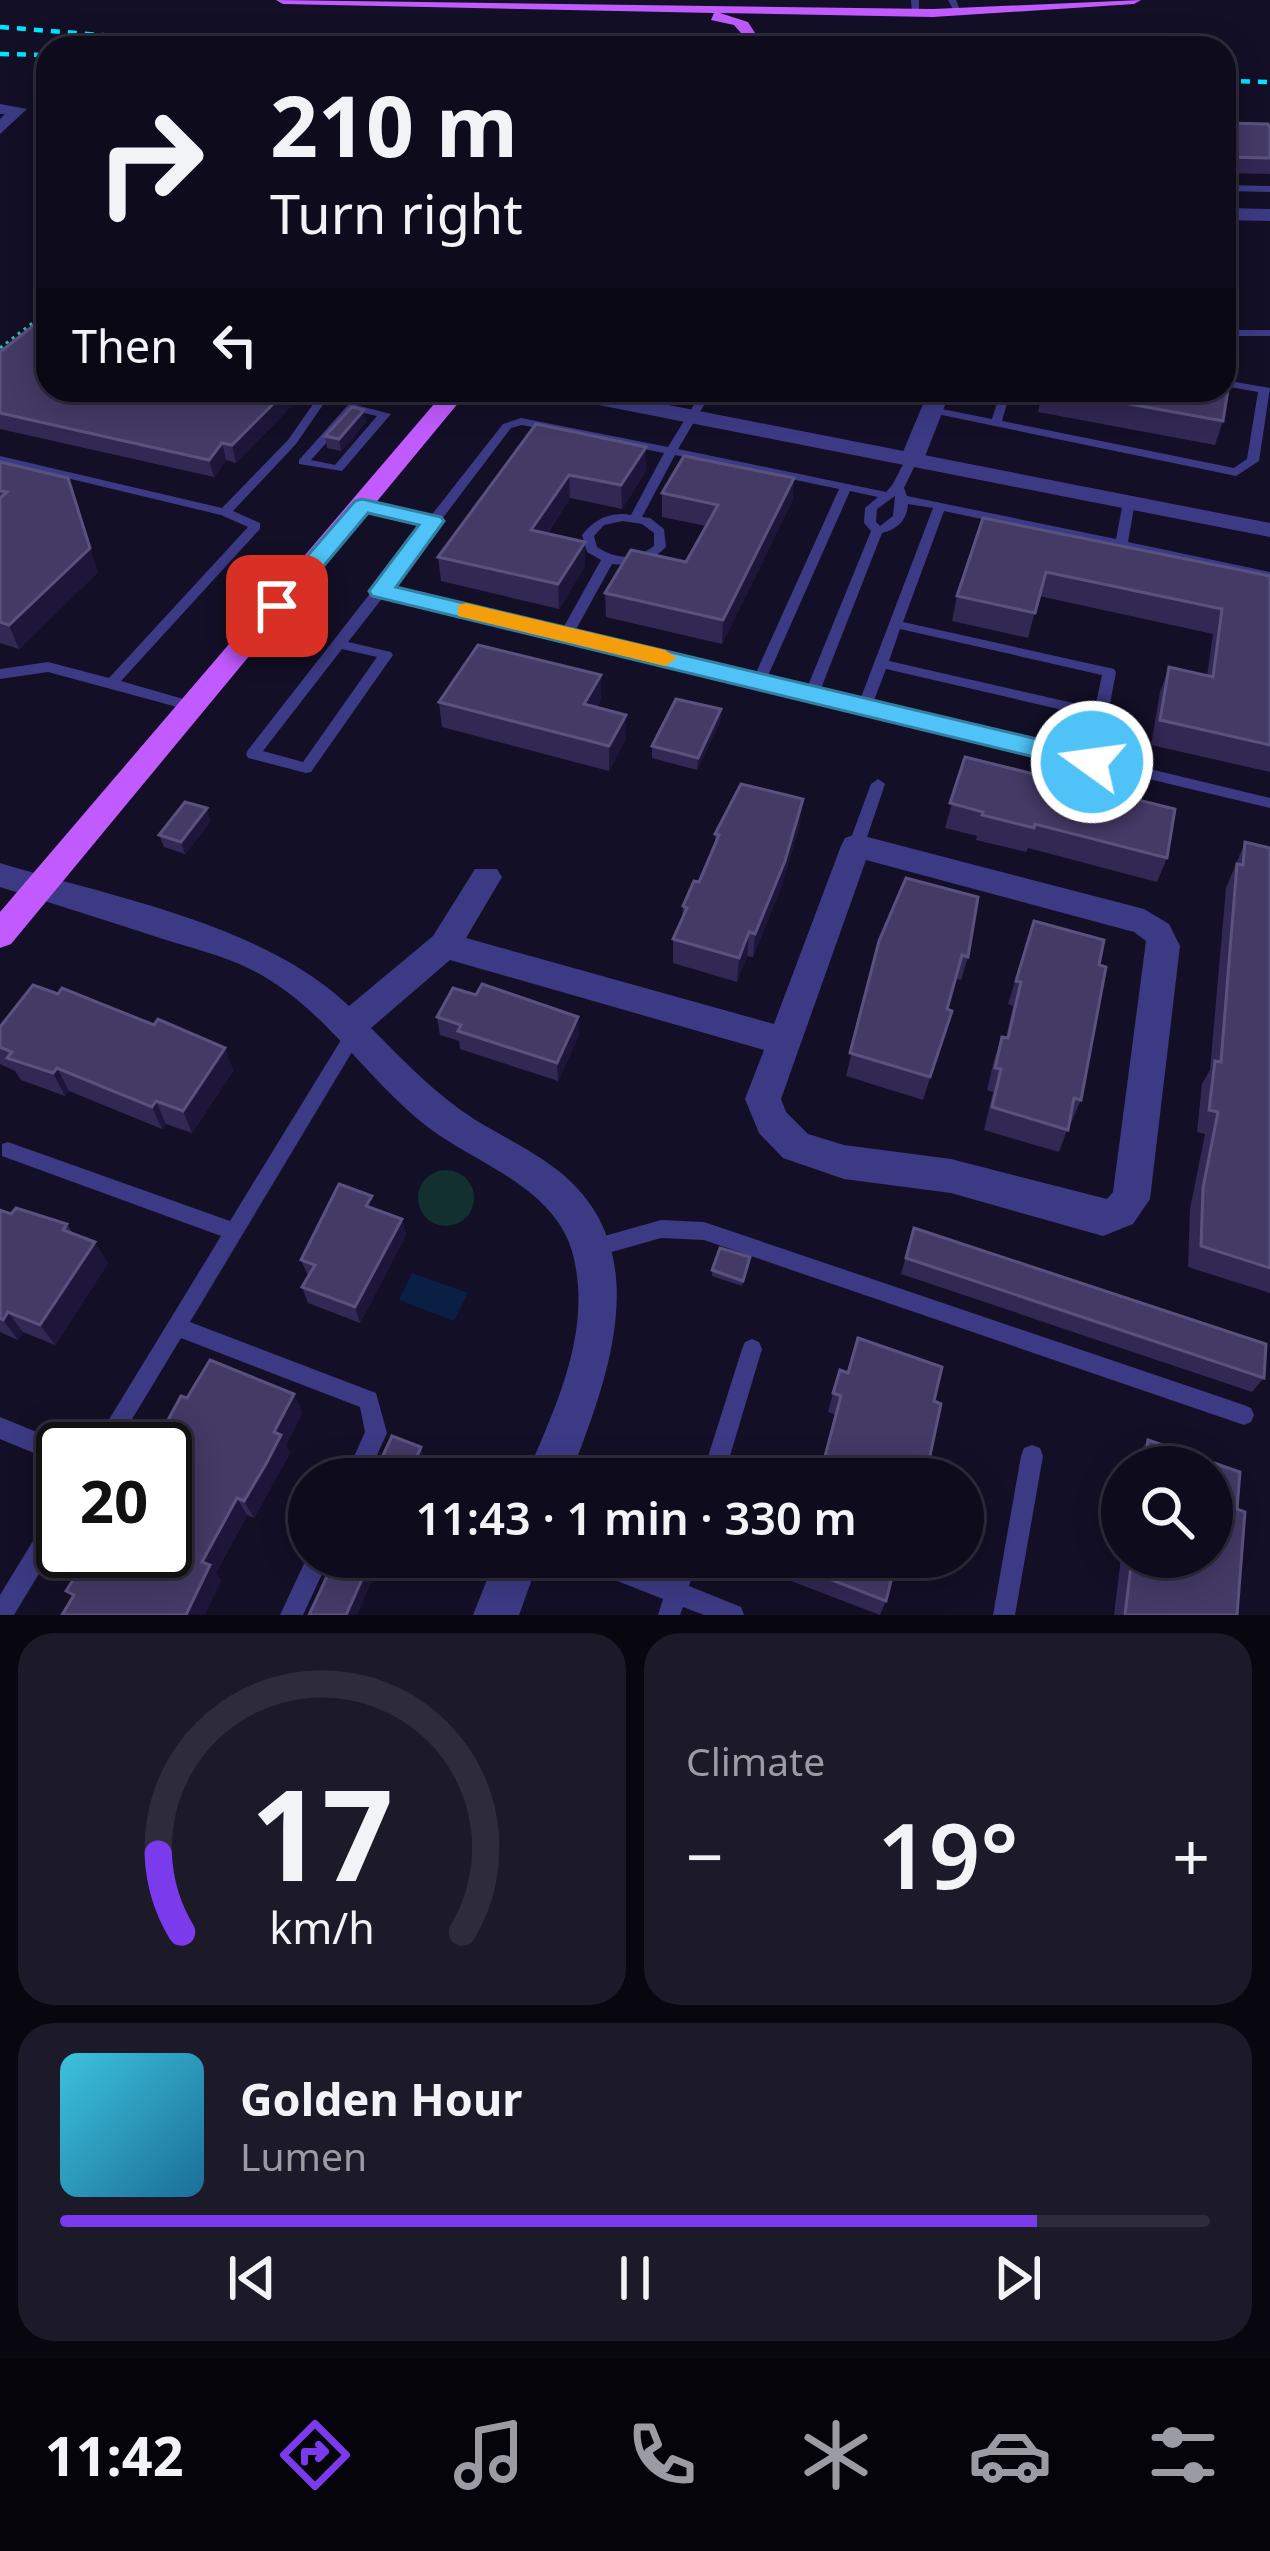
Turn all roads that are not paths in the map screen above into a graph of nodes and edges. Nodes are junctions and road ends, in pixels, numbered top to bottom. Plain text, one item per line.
1 (283, 0) edge
2 (299, 0) edge
3 (1134, 0) edge
4 (413, 1) edge
5 (477, 2) edge
6 (527, 3) edge
7 (571, 3) edge
8 (1046, 4) edge
9 (780, 5) edge
10 (549, 6) junction
11 (882, 6) edge
12 (916, 6) edge
13 (956, 6) edge
14 (1004, 6) edge
15 (748, 36) edge
16 (755, 36) edge
17 (0, 109) edge
18 (0, 129) edge
19 (1236, 188) edge
20 (1270, 189) edge
21 (1236, 214) edge
22 (1270, 215) edge
23 (1236, 333) edge
24 (1270, 333) edge
25 (1236, 384) edge
26 (1267, 390) edge
27 (320, 402) edge
28 (448, 402) edge
29 (619, 402) edge
30 (700, 402) edge
31 (935, 402) edge
32 (941, 402) edge
33 (1002, 402) edge
34 (691, 416) junction
35 (996, 423) junction
36 (671, 451) junction
37 (0, 459) edge
38 (911, 459) junction
39 (303, 462) joint
40 (846, 487) junction
41 (895, 494) junction
42 (1129, 502) junction
43 (362, 506) junction
44 (940, 506) junction
45 (225, 512) junction
46 (635, 518) junction
47 (433, 521) junction
48 (877, 530) junction
49 (1270, 530) edge
50 (1121, 545) junction
51 (608, 560) junction
52 (1270, 576) edge
53 (381, 591) junction
54 (895, 624) junction
55 (566, 635) junction
56 (339, 644) junction
57 (880, 663) junction
58 (0, 674) edge
59 (759, 681) junction
60 (115, 684) junction
61 (812, 692) junction
62 (192, 706) junction
63 (865, 706) junction
64 (1101, 714) junction
65 (1092, 762) junction
66 (878, 784) dead end
67 (1270, 803) edge
68 (856, 846) junction
69 (0, 875) edge
70 (486, 877) dead end
71 (40, 887) junction
72 (0, 935) edge
73 (445, 945) junction
74 (352, 1029) junction
75 (783, 1041) junction
76 (8, 1150) dead end
77 (234, 1232) junction
78 (588, 1241) junction
79 (176, 1326) junction
80 (752, 1349) dead end
81 (1244, 1414) dead end
82 (118, 1422) edge
83 (0, 1428) edge
84 (36, 1443) edge
85 (1032, 1456) dead end
86 (365, 1458) edge
87 (555, 1458) edge
88 (718, 1458) edge
89 (36, 1557) edge
90 (309, 1578) edge
91 (510, 1578) edge
92 (624, 1578) edge
93 (673, 1604) edge
94 (1, 1615) edge
95 (291, 1615) edge
96 (496, 1615) edge
97 (733, 1615) edge
98 (1004, 1615) edge

1 - 2 main road
2 - 4 main road
3 - 8 main road
4 - 5 main road
5 - 6 main road
6 - 10 main road
7 - 9 main road
7 - 10 main road
8 - 14 main road
9 - 11 main road
9 - 16 main road
10 - 15 main road
11 - 12 main road
12 - 13 main road
13 - 14 main road
17 - 18 street
19 - 20 lane
21 - 22 street
23 - 24 lane
25 - 26 lane
26 - 35 lane
27 - 45 lane
28 - 43 main road
29 - 34 street
30 - 34 lane
31 - 38 street
32 - 35 lane
33 - 35 lane
34 - 36 lane
34 - 38 street
36 - 40 lane
36 - 46 lane
36 - 47 lane
37 - 45 lane
38 - 41 lane
38 - 42 street
39 - 39 lane
40 - 41 lane
40 - 59 lane
41 - 44 lane
41 - 48 lane
41 - 48 lane
42 - 49 street
42 - 50 lane
43 - 47 lane
43 - 62 main road
44 - 50 lane
44 - 54 lane
45 - 60 lane
46 - 51 lane
46 - 51 lane
47 - 53 lane
48 - 61 lane
50 - 52 lane
51 - 55 lane
53 - 55 lane
53 - 56 lane
54 - 57 lane
54 - 64 lane
55 - 59 lane
56 - 56 lane
57 - 63 lane
57 - 64 lane
58 - 60 lane
59 - 61 lane
60 - 62 lane
61 - 63 lane
62 - 71 main road
63 - 65 lane
64 - 65 lane
65 - 67 lane
66 - 68 lane
68 - 75 street
68 - 75 street
69 - 71 street
70 - 73 street
71 - 72 main road
71 - 74 street
73 - 74 street
73 - 75 street
74 - 77 lane
74 - 78 street
76 - 77 lane
77 - 79 lane
78 - 81 lane
78 - 87 street
79 - 82 lane
79 - 86 lane
80 - 88 lane
83 - 84 lane
85 - 98 lane
89 - 94 lane
90 - 95 lane
91 - 96 street
92 - 93 lane
93 - 97 lane

